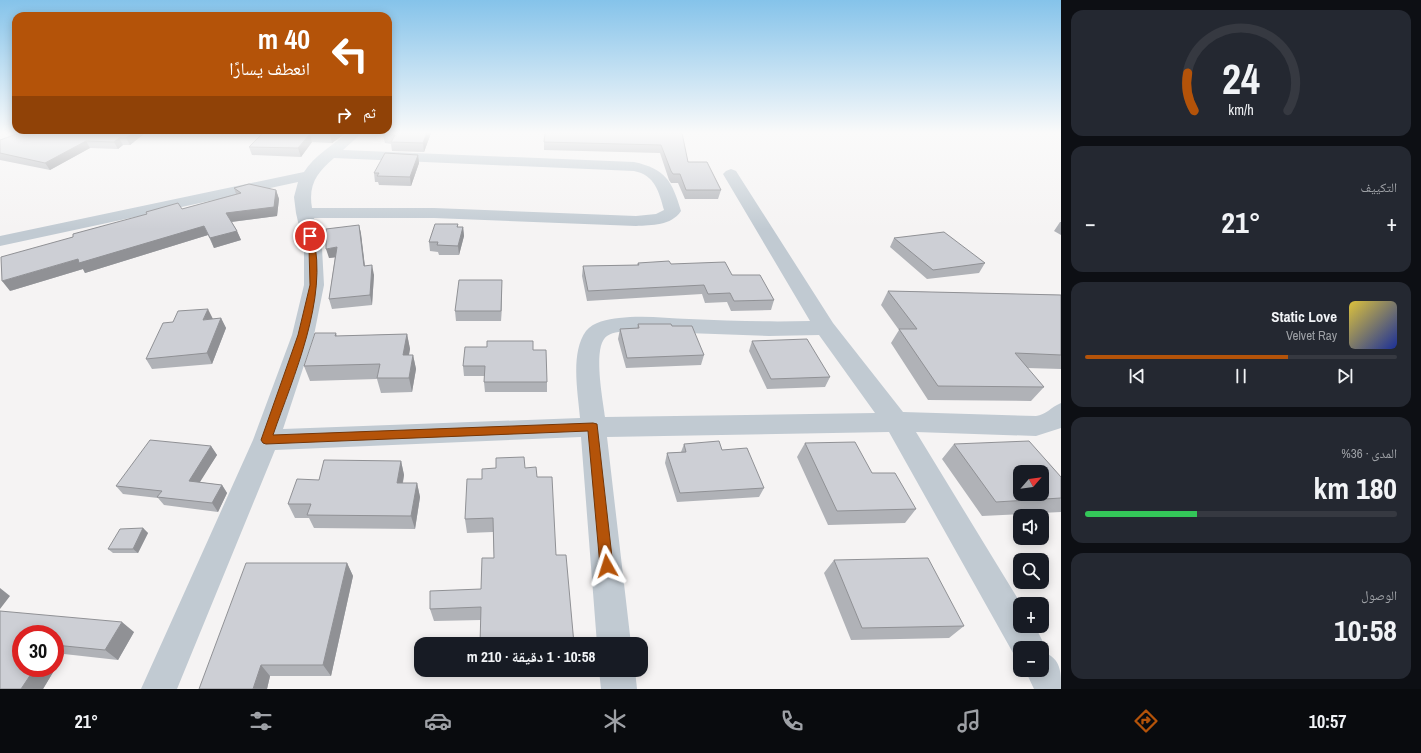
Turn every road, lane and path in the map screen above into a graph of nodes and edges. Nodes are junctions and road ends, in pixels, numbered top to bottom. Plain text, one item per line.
1 (317, 165) edge
2 (627, 165) edge
3 (731, 174) dead end
4 (310, 175) junction
5 (304, 213) junction
6 (0, 241) edge
7 (825, 328) junction
8 (1061, 412) edge
9 (896, 422) junction
10 (593, 427) junction
11 (266, 440) junction
12 (613, 637) edge
13 (1025, 641) edge
14 (618, 677) edge
15 (1047, 677) edge
16 (159, 689) edge
17 (619, 689) edge
18 (1054, 689) edge

1 - 4 street
2 - 5 street
3 - 7 street
4 - 5 street
4 - 6 street
5 - 11 street
7 - 9 street
7 - 10 street
8 - 9 street
9 - 10 street
9 - 13 street
10 - 11 street
10 - 12 street
11 - 16 street
14 - 17 street
15 - 18 street

